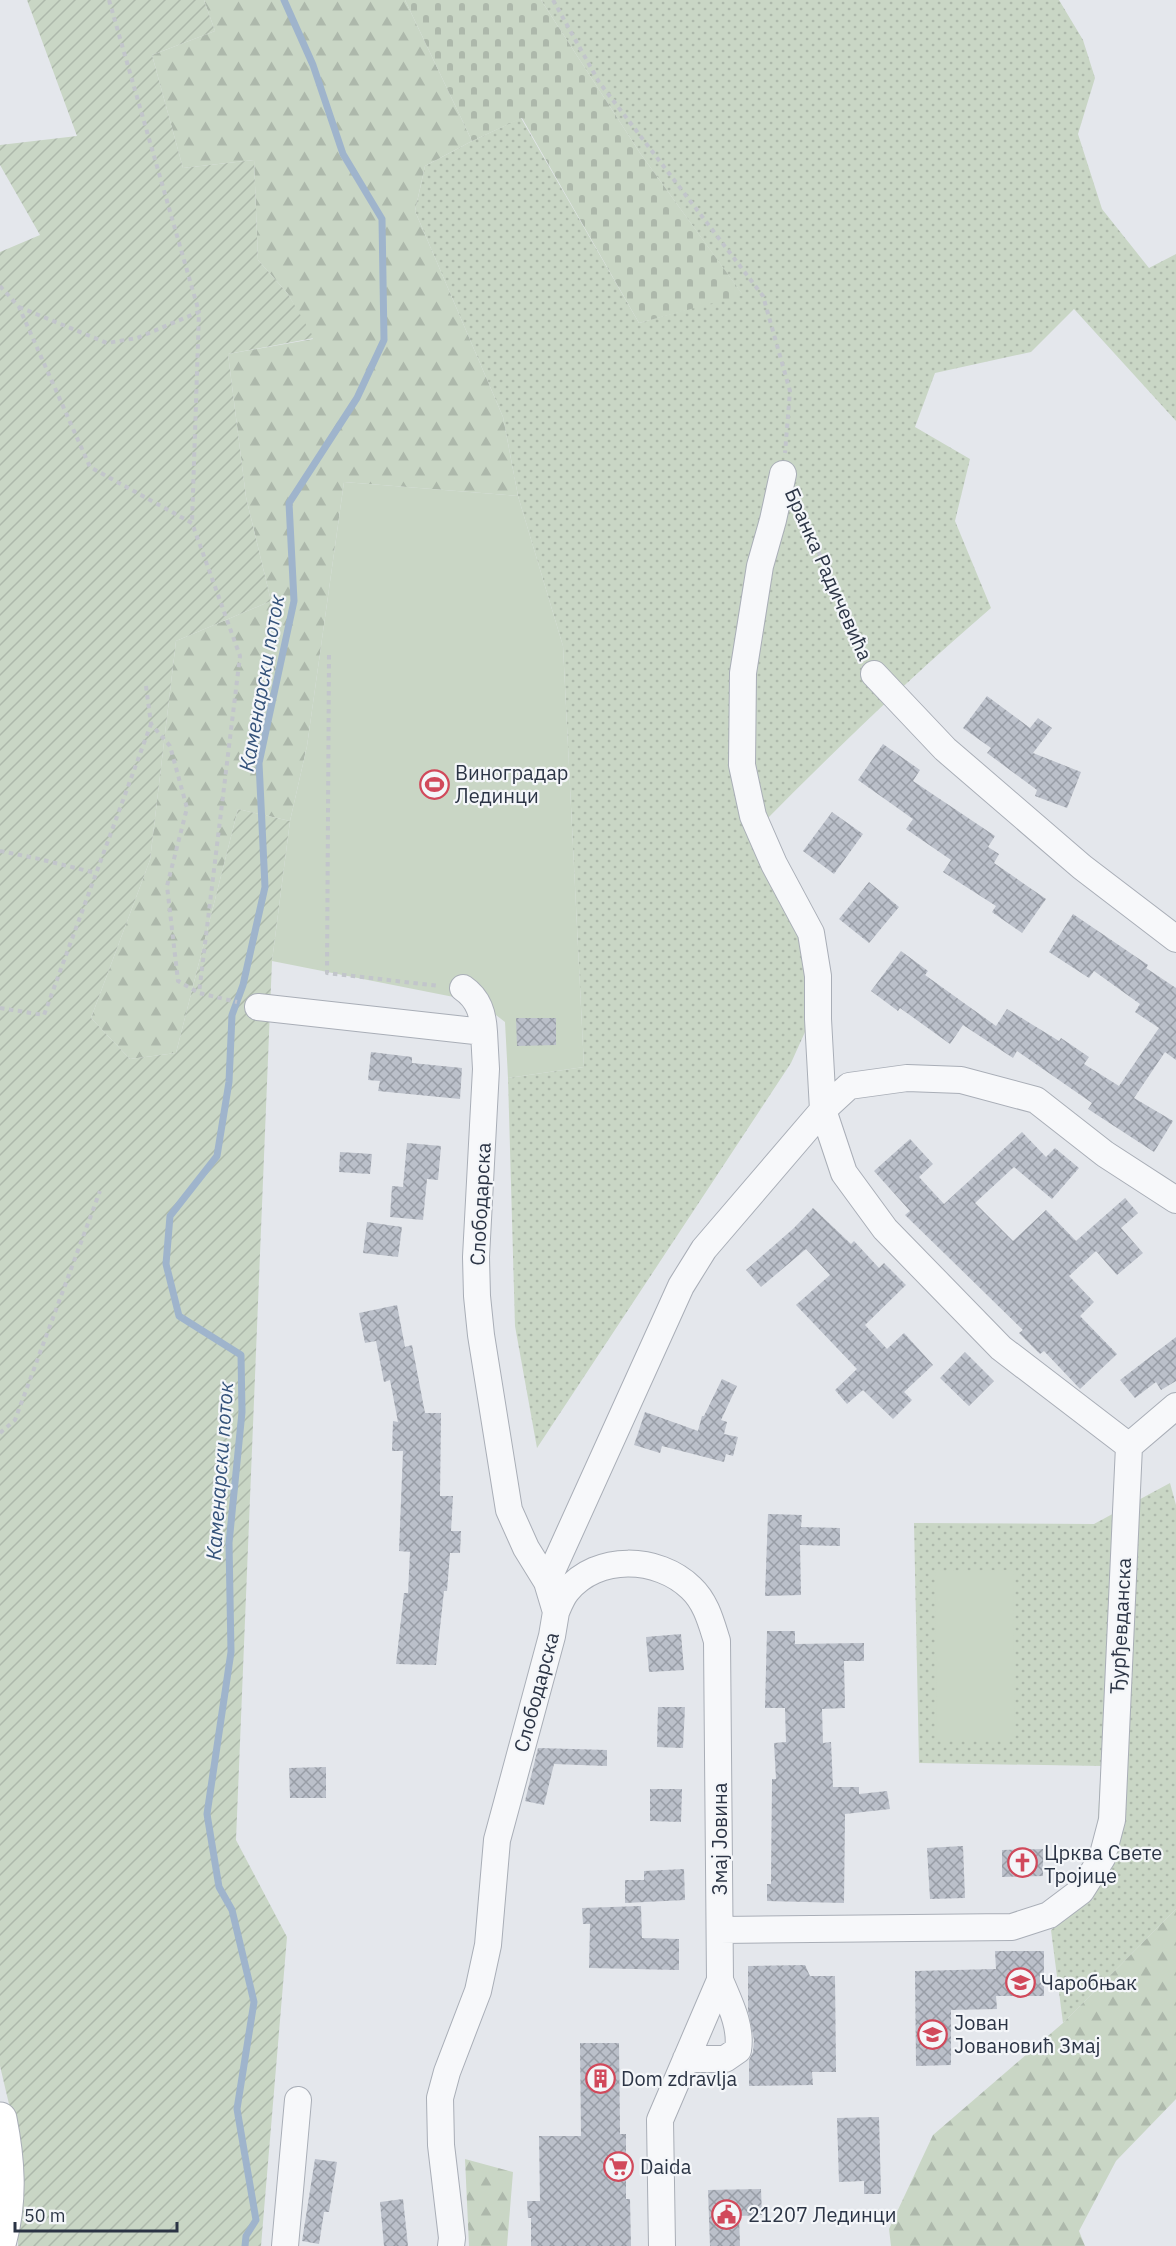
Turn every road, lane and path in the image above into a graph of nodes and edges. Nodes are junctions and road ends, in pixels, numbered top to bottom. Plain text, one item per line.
1 (109, 0) edge
2 (553, 0) edge
3 (0, 286) edge
4 (19, 307) junction
5 (199, 312) junction
6 (783, 474) junction
7 (192, 523) junction
8 (328, 655) dead end
9 (874, 674) joint
10 (146, 686) dead end
11 (151, 724) junction
12 (0, 851) edge
13 (96, 873) junction
14 (1176, 939) edge
15 (463, 988) joint
16 (199, 993) junction
17 (258, 1007) joint
18 (0, 1008) edge
19 (484, 1032) junction
20 (823, 1110) junction
21 (100, 1191) dead end
22 (1176, 1200) edge
23 (1176, 1406) edge
24 (0, 1433) edge
25 (1129, 1446) junction
26 (548, 1582) junction
27 (556, 1611) junction
28 (720, 1930) junction
29 (720, 1980) junction
30 (686, 2060) junction
31 (298, 2100) dead end
32 (0, 2119) edge
33 (0, 2240) edge
34 (285, 2246) edge
35 (451, 2246) edge
36 (662, 2246) edge

1 - 5 path
2 - 6 path, Бранка Радичевића
3 - 4 path
4 - 5 path
4 - 7 path
5 - 7 path
6 - 9 path, Бранка Радичевића
6 - 20 street
7 - 16 path
8 - 15 path
9 - 14 street, Бранка Радичевића
10 - 11 path
11 - 13 path
11 - 16 path
12 - 13 path
13 - 18 path
15 - 19 street, Слободарска
16 - 17 path
17 - 19 street
19 - 26 street, Слободарска
20 - 22 street
20 - 25 street
20 - 26 street
21 - 24 path
23 - 25 street
25 - 28 street, Ђурђевданска
26 - 27 street, Слободарска
27 - 28 street, Змај Јовина
27 - 35 street, Слободарска
28 - 29 street, Змај Јовина
29 - 30 street, Змај Јовина
29 - 30 street
30 - 36 street, Змај Јовина
31 - 34 street
32 - 33 street

